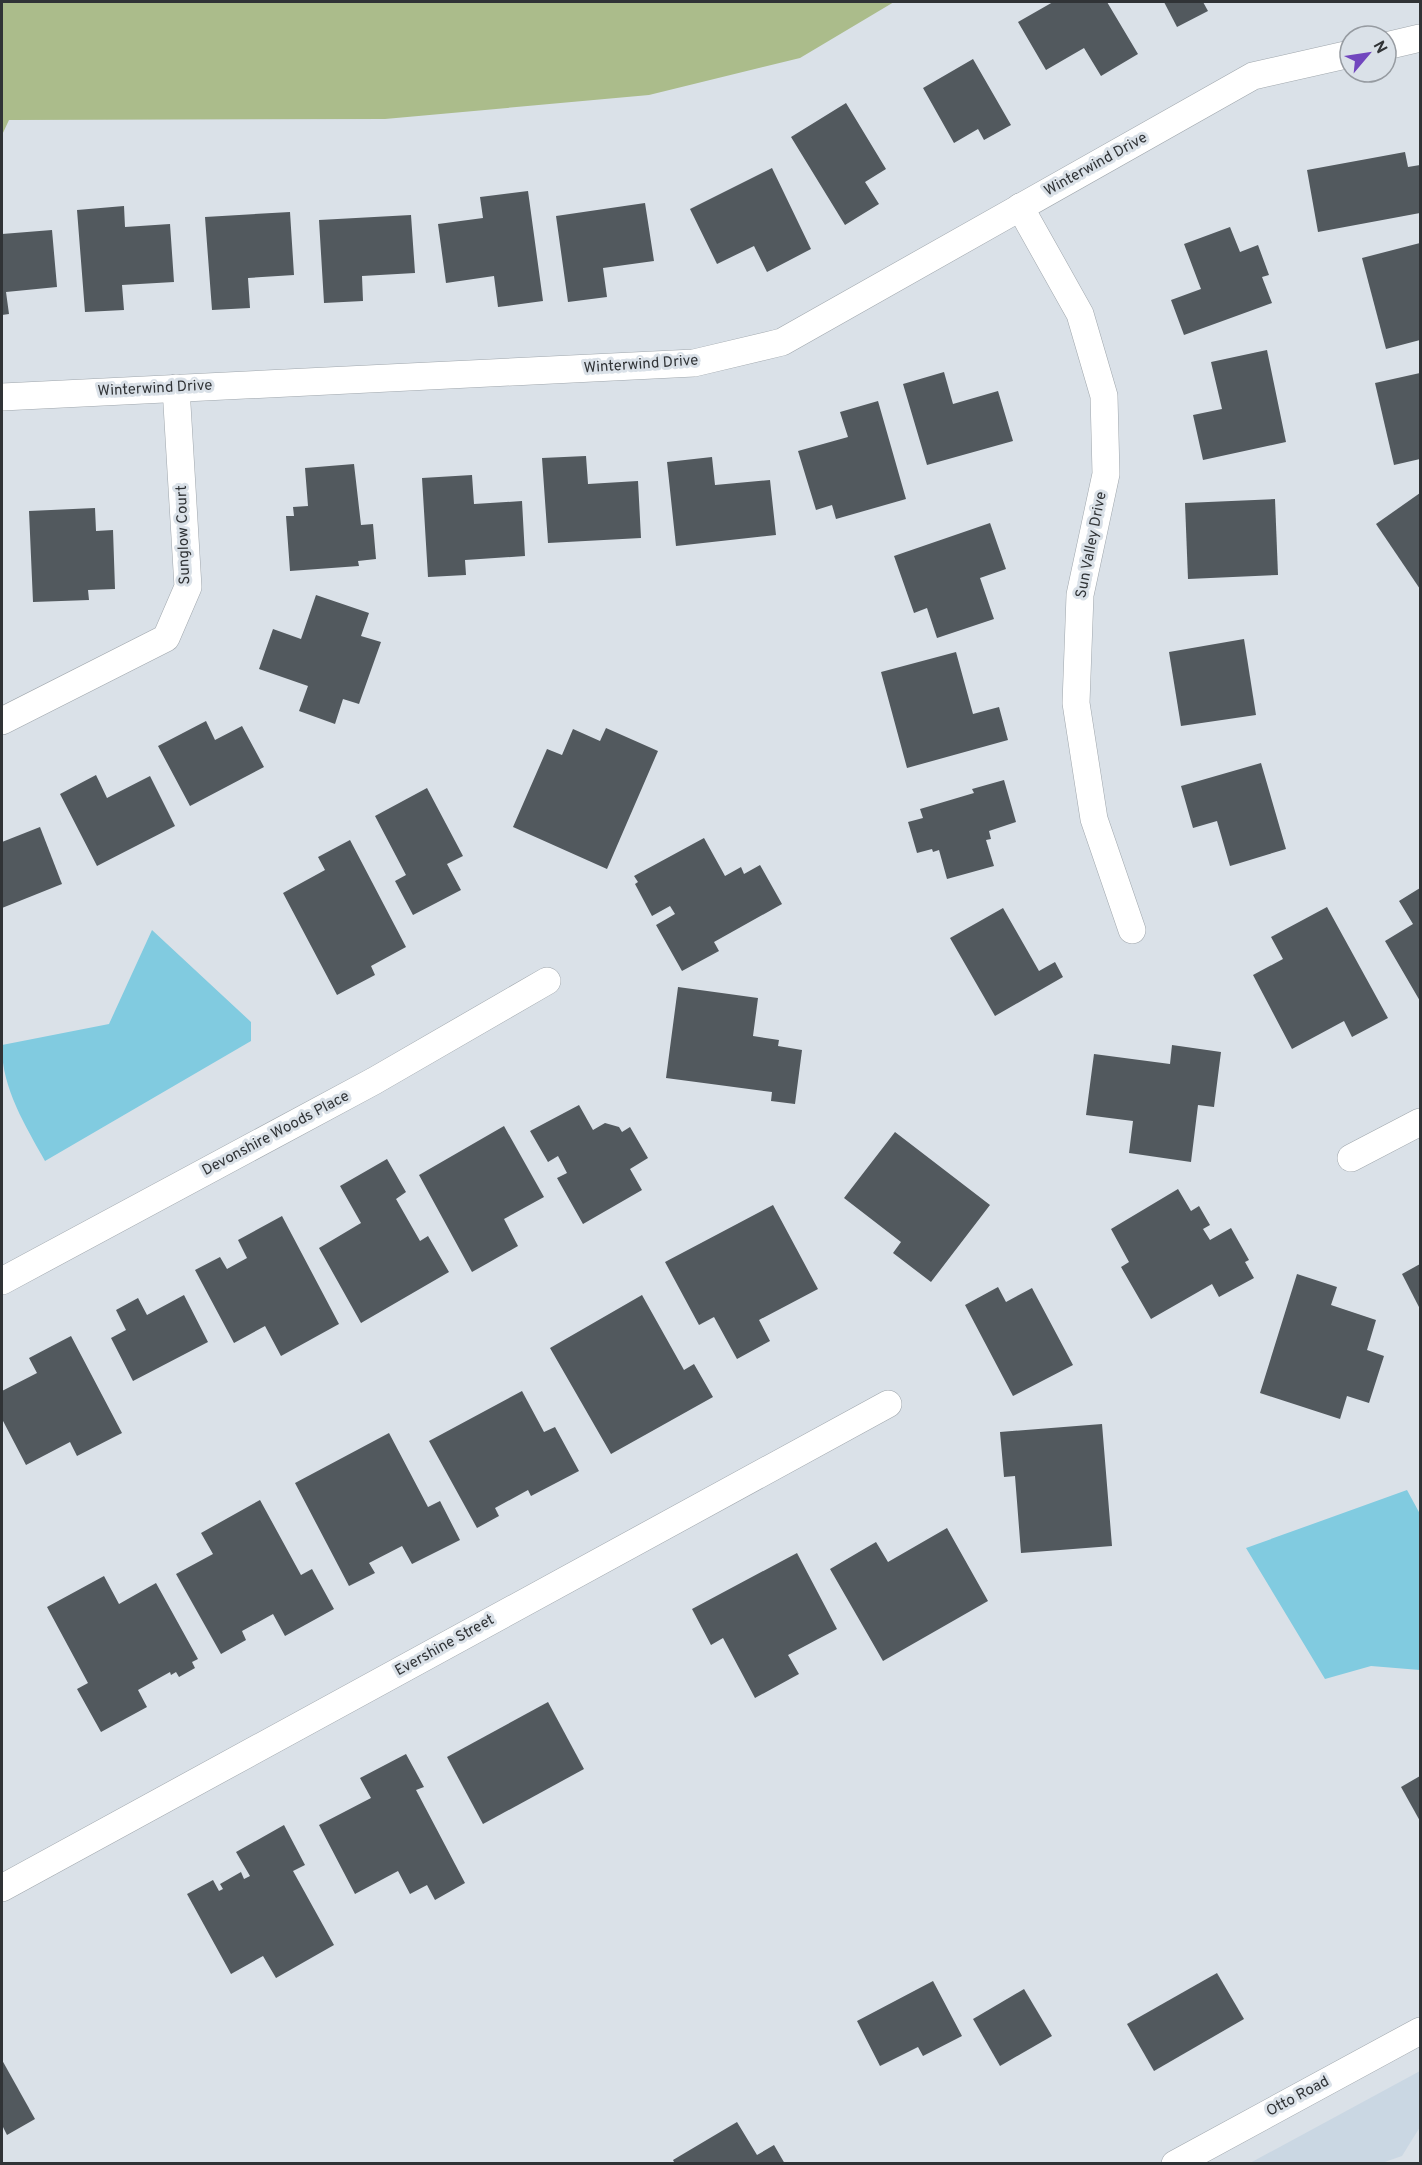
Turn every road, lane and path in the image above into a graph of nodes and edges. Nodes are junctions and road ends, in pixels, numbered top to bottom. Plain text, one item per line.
1 (1420, 38) edge
2 (1398, 43) edge
3 (1338, 57) edge
4 (1020, 207) junction
5 (176, 388) junction
6 (2, 397) edge
7 (2, 721) edge
8 (1132, 930) dead end
9 (547, 981) dead end
10 (1420, 1122) edge
11 (1351, 1158) dead end
12 (2, 1281) edge
13 (888, 1404) dead end
14 (2, 1888) edge
15 (1420, 2031) edge
16 (1175, 2163) edge

1 - 2 street
3 - 4 street, Winterwind Drive
4 - 5 street, Winterwind Drive
4 - 8 street, Sun Valley Drive
5 - 6 street, Winterwind Drive
5 - 7 street, Sunglow Court
9 - 12 street, Devonshire Woods Place
10 - 11 street
13 - 14 street, Evershine Street
15 - 16 street, Otto Road

